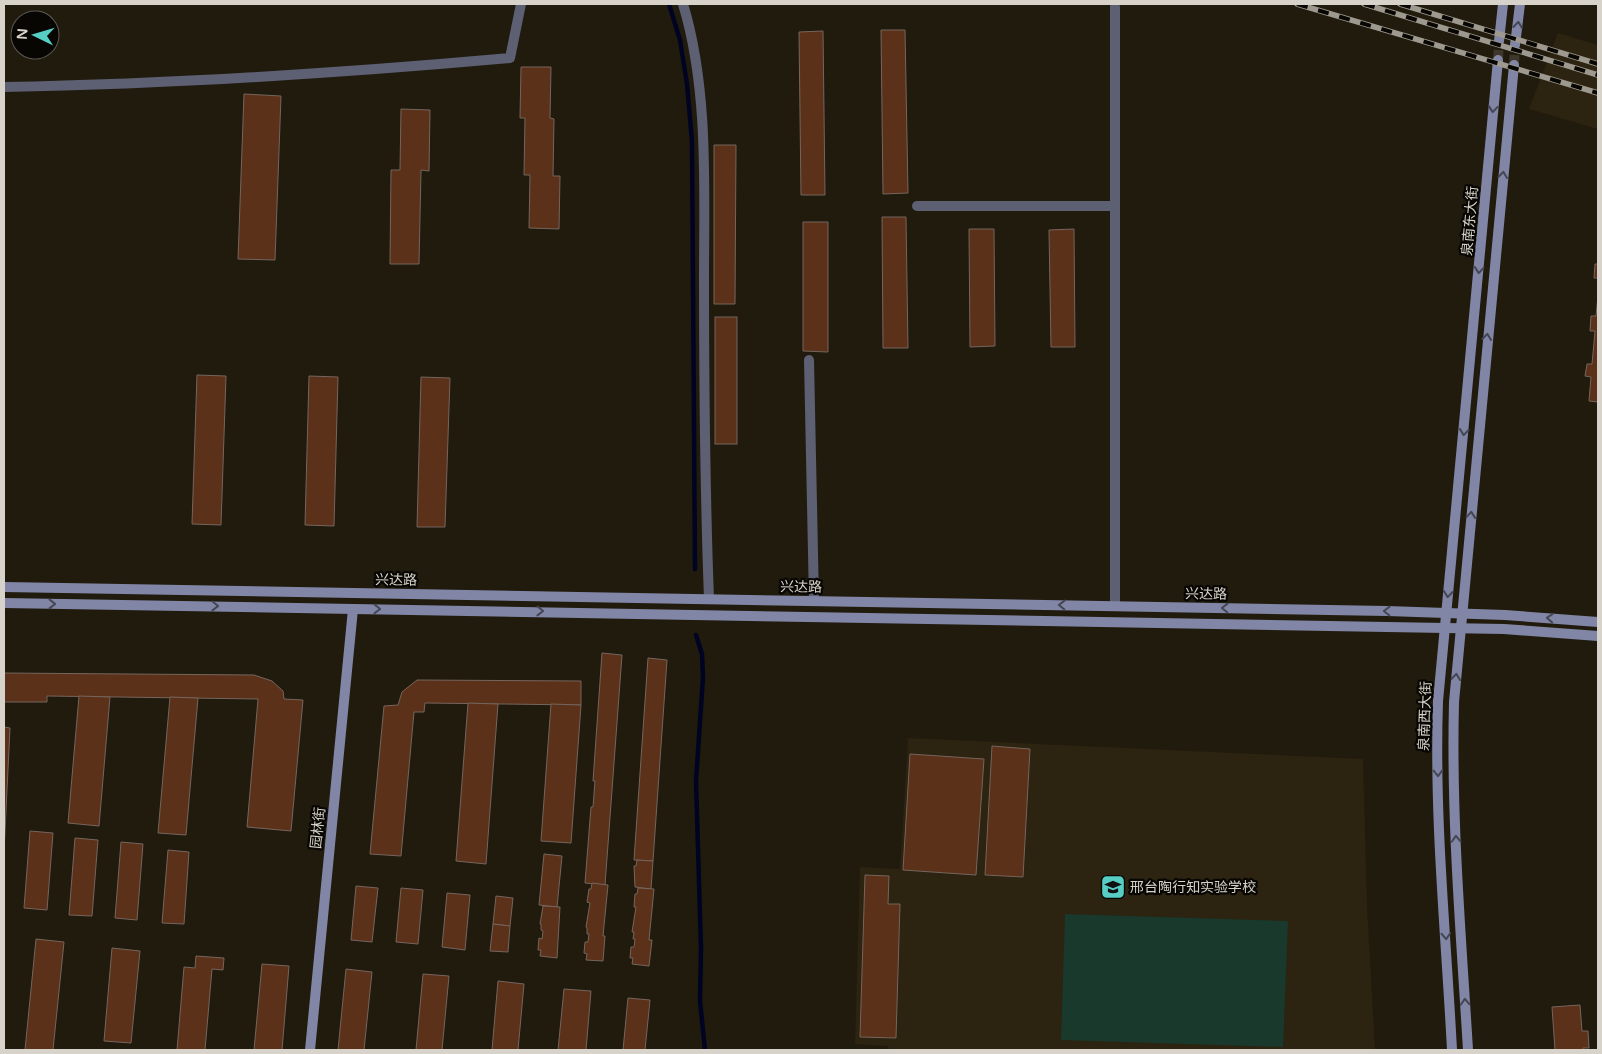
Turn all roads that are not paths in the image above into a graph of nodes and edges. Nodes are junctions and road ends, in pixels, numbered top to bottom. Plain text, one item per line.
1 (521, 4) edge
2 (683, 4) edge
3 (1503, 4) edge
4 (1520, 4) edge
5 (1115, 7) dead end
6 (1499, 41) tunnel mouth
7 (1516, 45) tunnel mouth
8 (1498, 60) tunnel mouth
9 (1514, 65) tunnel mouth
10 (4, 87) edge
11 (917, 206) dead end
12 (1115, 206) junction
13 (809, 360) dead end
14 (1469, 384) joint
15 (1482, 385) joint
16 (4, 587) edge
17 (709, 599) junction
18 (814, 601) junction
19 (4, 603) edge
20 (1115, 606) junction
21 (353, 608) junction
22 (1446, 613) junction
23 (1462, 614) junction
24 (1598, 622) edge
25 (1445, 628) junction
26 (1461, 628) junction
27 (1598, 636) edge
28 (310, 1050) edge
29 (1452, 1050) edge
30 (1468, 1050) edge

1 - 10 street
2 - 17 street
3 - 6 main road
7 -> 4 main road
5 - 12 street
8 -> 14 main road, 泉南东大街
15 -> 9 main road, 泉南东大街
11 - 12 street
12 - 20 street
13 - 18 street
14 -> 22 main road, 泉南西大街
23 -> 15 main road, 泉南西大街
16 - 17 main road, 兴达路
17 - 18 main road, 兴达路
20 -> 18 main road, 兴达路
19 -> 21 main road
22 -> 20 main road, 兴达路
21 -> 25 main road
21 - 28 main road, 园林街
22 - 23 main road, 兴达路
22 - 25 main road, 泉南西大街
24 -> 23 main road, 兴达路
23 - 26 main road, 泉南西大街
25 - 26 main road
25 -> 29 main road, 泉南西大街
26 - 27 main road
30 -> 26 main road, 泉南西大街

